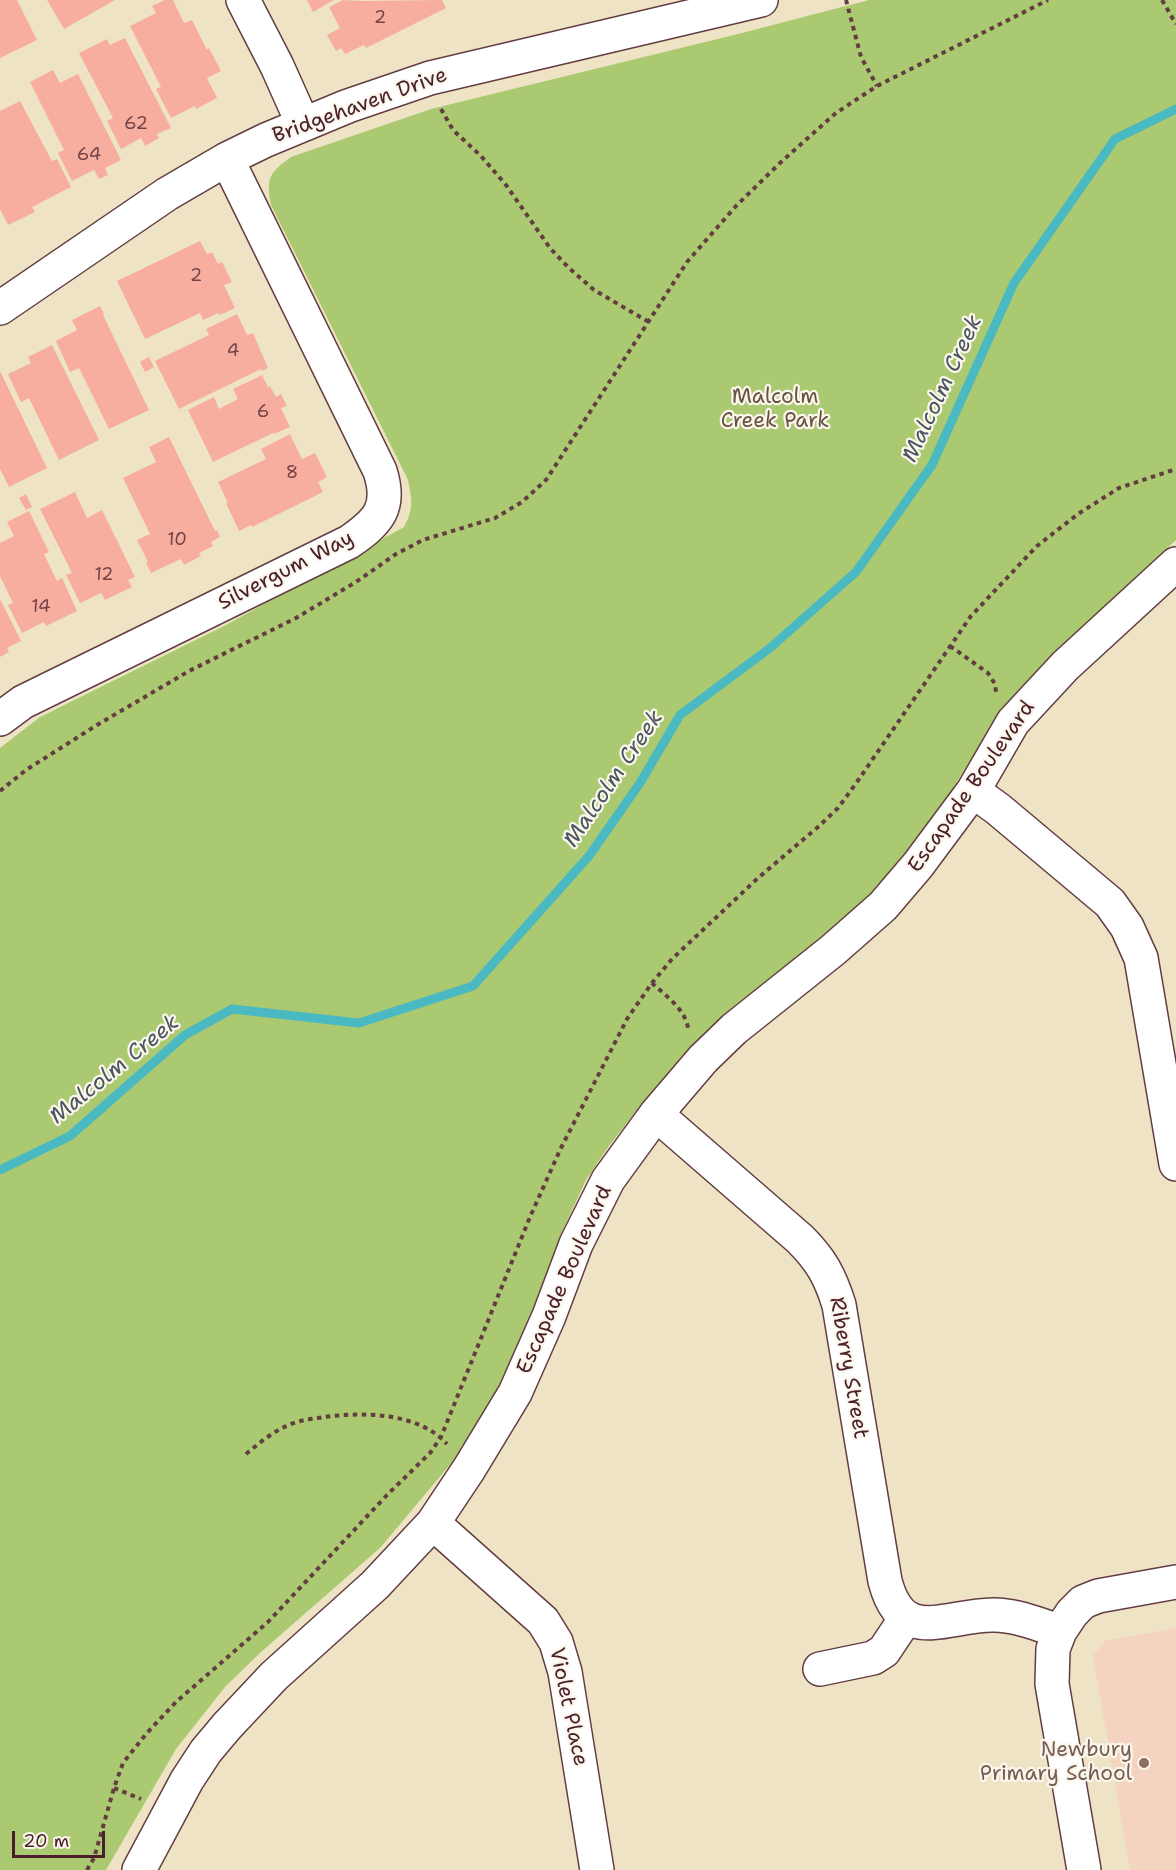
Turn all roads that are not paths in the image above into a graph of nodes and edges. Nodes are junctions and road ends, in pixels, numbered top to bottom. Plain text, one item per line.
1 (243, 0) edge
2 (761, 0) edge
3 (303, 124) junction
4 (228, 159) junction
5 (0, 308) edge
6 (1176, 564) edge
7 (0, 719) edge
8 (973, 792) junction
9 (656, 1114) junction
10 (1176, 1164) edge
11 (433, 1523) junction
12 (1176, 1582) edge
13 (906, 1618) junction
14 (1060, 1631) junction
15 (820, 1669) dead end
16 (139, 1870) edge
17 (597, 1870) edge
18 (1084, 1870) edge

1 - 3 street
2 - 3 street, Bridgehaven Drive
3 - 4 street, Bridgehaven Drive
4 - 5 street, Bridgehaven Drive
4 - 7 street, Silvergum Way
6 - 8 street, Escapade Boulevard
8 - 9 street, Escapade Boulevard
8 - 10 street
9 - 11 street, Escapade Boulevard
9 - 13 street, Riberry Street
11 - 16 street, Escapade Boulevard
11 - 17 street, Violet Place
12 - 14 street
13 - 14 street
13 - 15 street
14 - 18 street

